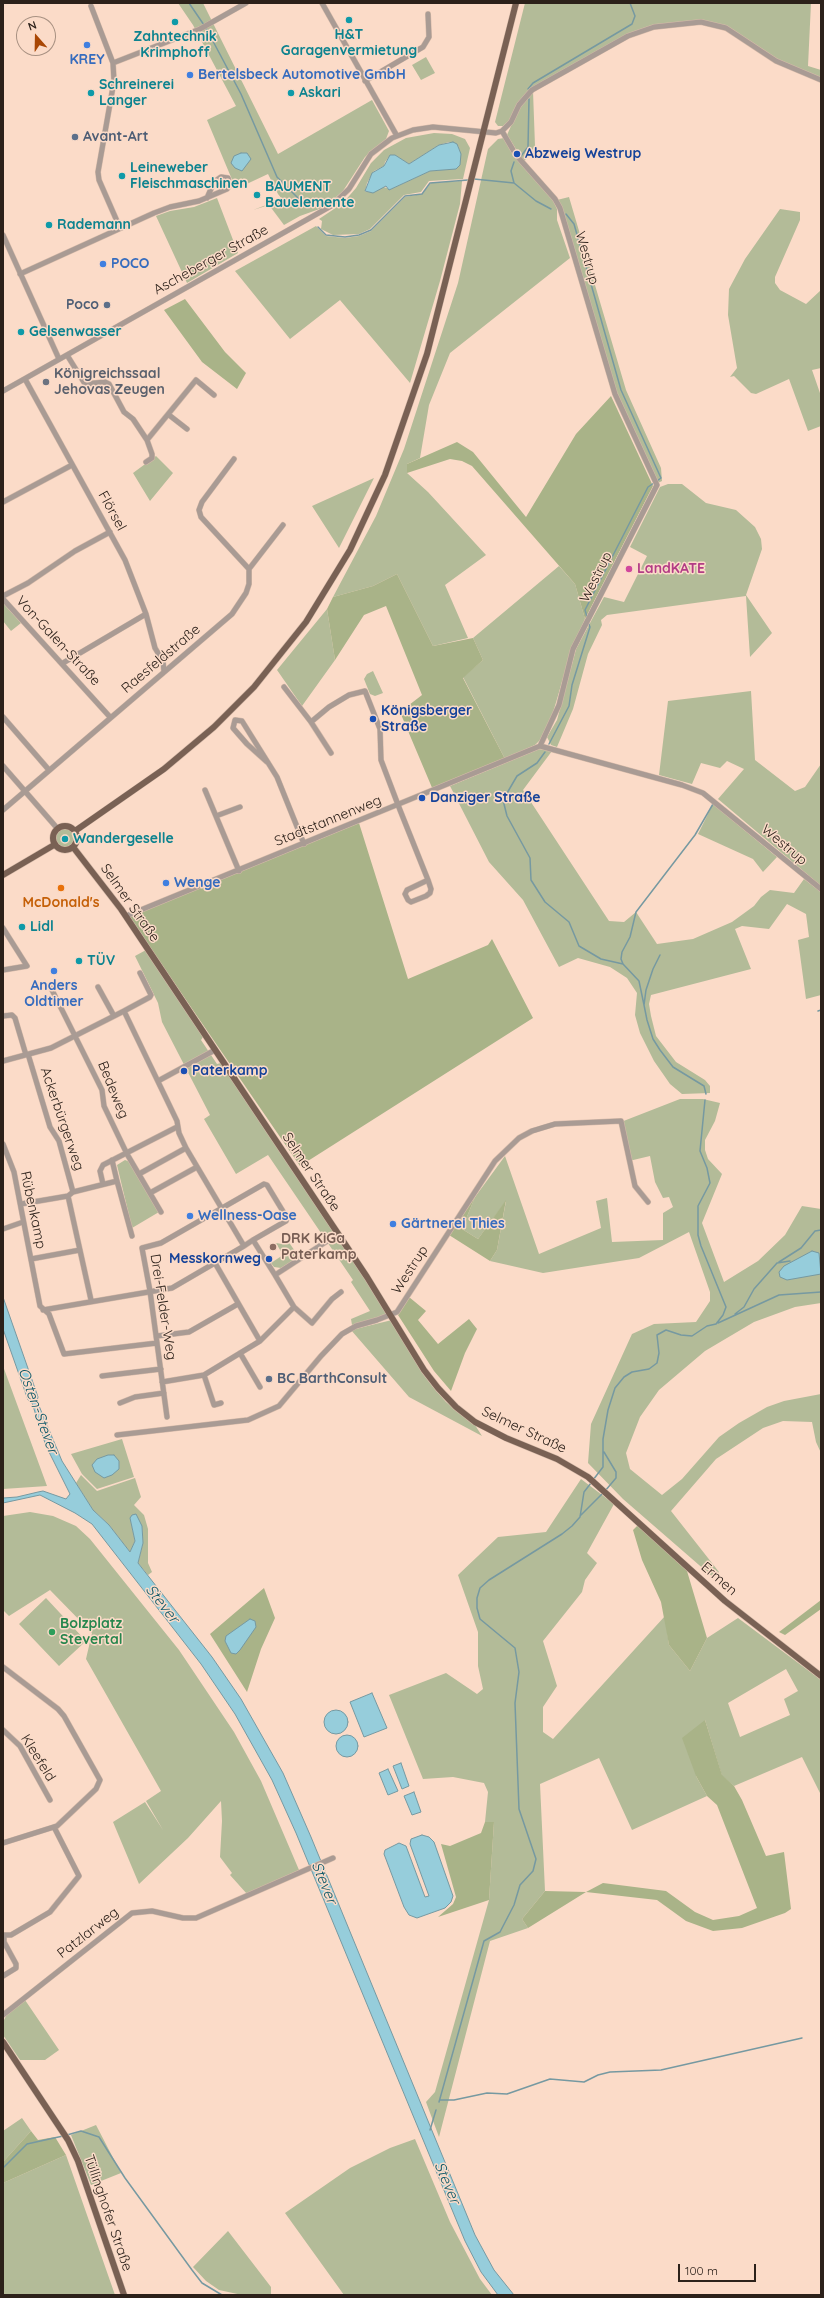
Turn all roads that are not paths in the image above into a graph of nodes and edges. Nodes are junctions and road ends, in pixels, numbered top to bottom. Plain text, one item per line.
1 (246, 3) edge
2 (322, 3) edge
3 (516, 3) edge
4 (91, 6) dead end
5 (428, 14) dead end
6 (113, 63) junction
7 (821, 80) edge
8 (365, 81) junction
9 (484, 131) junction
10 (502, 131) junction
11 (397, 136) junction
12 (207, 198) junction
13 (120, 228) junction
14 (3, 234) edge
15 (20, 274) junction
16 (67, 355) junction
17 (59, 359) junction
18 (25, 379) junction
19 (3, 391) edge
20 (214, 395) dead end
21 (169, 415) junction
22 (186, 429) dead end
23 (147, 440) junction
24 (234, 459) dead end
25 (146, 462) dead end
26 (72, 465) junction
27 (3, 502) edge
28 (283, 525) dead end
29 (110, 532) junction
30 (249, 568) junction
31 (3, 596) edge
32 (3, 600) edge
33 (146, 614) junction
34 (163, 661) junction
35 (63, 663) junction
36 (174, 664) junction
37 (164, 672) junction
38 (284, 687) dead end
39 (3, 717) edge
40 (110, 717) junction
41 (311, 722) junction
42 (540, 746) junction
43 (331, 753) dead end
44 (266, 762) junction
45 (3, 766) edge
46 (49, 770) junction
47 (205, 790) dead end
48 (25, 791) junction
49 (398, 805) junction
50 (240, 807) dead end
51 (3, 810) edge
52 (216, 816) junction
53 (57, 828) junction
54 (74, 831) junction
55 (304, 844) junction
56 (54, 845) junction
57 (73, 847) junction
58 (239, 870) junction
59 (3, 875) edge
60 (428, 880) junction
61 (821, 889) edge
62 (126, 916) junction
63 (3, 928) edge
64 (3, 970) edge
65 (140, 973) dead end
66 (98, 987) dead end
67 (51, 988) dead end
68 (124, 1011) junction
69 (3, 1016) edge
70 (114, 1016) junction
71 (75, 1036) junction
72 (215, 1050) junction
73 (27, 1054) junction
74 (3, 1061) edge
75 (158, 1081) junction
76 (177, 1127) junction
77 (3, 1144) edge
78 (186, 1148) junction
79 (127, 1154) junction
80 (112, 1160) junction
81 (197, 1167) junction
82 (140, 1174) junction
83 (117, 1181) junction
84 (103, 1184) junction
85 (73, 1192) junction
86 (150, 1193) junction
87 (68, 1196) junction
88 (648, 1202) dead end
89 (21, 1204) junction
90 (222, 1208) junction
91 (161, 1212) dead end
92 (23, 1222) junction
93 (3, 1229) edge
94 (338, 1234) junction
95 (132, 1236) dead end
96 (253, 1240) junction
97 (244, 1246) junction
98 (80, 1250) junction
99 (31, 1259) junction
100 (214, 1263) junction
101 (274, 1275) junction
102 (150, 1291) junction
103 (341, 1292) dead end
104 (91, 1300) junction
105 (238, 1304) junction
106 (294, 1307) junction
107 (43, 1310) junction
108 (392, 1315) junction
109 (157, 1336) junction
110 (260, 1341) junction
111 (157, 1343) junction
112 (240, 1353) junction
113 (161, 1369) junction
114 (204, 1375) junction
115 (102, 1376) dead end
116 (162, 1382) junction
117 (260, 1388) dead end
118 (164, 1393) junction
119 (120, 1403) dead end
120 (221, 1403) dead end
121 (167, 1418) dead end
122 (117, 1435) dead end
123 (605, 1491) joint
124 (3, 1667) edge
125 (821, 1676) edge
126 (3, 1730) edge
127 (50, 1800) dead end
128 (54, 1827) junction
129 (3, 1843) edge
130 (331, 1859) dead end
131 (3, 1935) edge
132 (3, 1976) edge
133 (3, 2015) edge
134 (3, 2042) edge
135 (124, 2295) edge

1 - 6 street
2 - 8 street
3 - 9 main road
4 - 6 street
5 - 8 street
6 - 13 street
7 - 10 street
8 - 11 street
9 - 10 street
9 - 11 street, Ascheberger Straße
9 - 54 main road
10 - 42 street, Westrup
11 - 16 street, Ascheberger Straße
12 - 12 street
12 - 13 street
13 - 15 street
14 - 15 street
15 - 17 street
16 - 17 street, Ascheberger Straße
16 - 23 street
17 - 18 street, Ascheberger Straße
18 - 19 street, Ascheberger Straße
18 - 26 street, Flörsel
20 - 21 street
21 - 22 street
21 - 23 street
23 - 25 street
24 - 30 street
26 - 27 street
26 - 29 street, Flörsel
28 - 30 street
29 - 31 street
29 - 33 street, Flörsel
30 - 36 street, Raesfeldstraße
32 - 35 street, Von-Galen-Straße
33 - 34 street, Flörsel
33 - 35 street
34 - 36 street
34 - 37 street, Flörsel
35 - 40 street, Von-Galen-Straße
36 - 37 street, Raesfeldstraße
37 - 40 street, Raesfeldstraße
38 - 41 street
39 - 46 street
40 - 46 street, Raesfeldstraße
41 - 43 street
41 - 49 street
42 - 49 street, Stadtstannenweg
42 - 61 street, Westrup
44 - 44 street
44 - 55 street
45 - 48 street
46 - 48 street, Raesfeldstraße
47 - 52 street
48 - 51 street, Raesfeldstraße
48 - 53 street
49 - 55 street, Stadtstannenweg
49 - 60 street
50 - 52 street
52 - 58 street
53 - 54 main road
53 - 56 main road
54 - 57 main road
55 - 58 street, Stadtstannenweg
56 - 57 main road
56 - 59 main road
57 - 62 main road, Selmer Straße
58 - 62 street, Stadtstannenweg
60 - 60 street
62 - 72 main road, Selmer Straße
63 - 64 street
65 - 68 street
66 - 70 street
67 - 71 street
68 - 70 street
68 - 75 street
69 - 73 street, Ackerbürgerweg
70 - 71 street
71 - 73 street
71 - 79 street, Bedeweg
72 - 75 street
72 - 94 main road, Selmer Straße
73 - 74 street
73 - 85 street, Ackerbürgerweg
75 - 76 street
76 - 78 street
76 - 79 street
77 - 89 street, Rübenkamp
78 - 81 street
78 - 82 street
79 - 80 street
79 - 82 street
80 - 83 street
80 - 84 street
81 - 86 street
81 - 90 street
82 - 86 street
83 - 84 street
83 - 95 street
84 - 85 street
85 - 87 street
86 - 91 street
87 - 89 street
87 - 98 street
88 - 108 street, Westrup
89 - 92 street, Rübenkamp
90 - 96 street
90 - 97 street
90 - 102 street, Drei-Felder-Weg
92 - 93 street
92 - 99 street, Rübenkamp
94 - 101 street
94 - 108 main road, Selmer Straße
96 - 97 street
96 - 101 street
97 - 100 street
98 - 99 street, Rübenkamp
98 - 104 street
99 - 107 street, Rübenkamp
100 - 102 street
100 - 105 street
101 - 106 street
102 - 104 street
102 - 109 street, Drei-Felder-Weg
103 - 106 street
104 - 107 street
105 - 109 street
105 - 110 street
106 - 110 street
107 - 111 street, Rübenkamp
108 - 122 street, Westrup
108 - 123 main road, Selmer Straße
109 - 111 street, Drei-Felder-Weg
110 - 112 street
111 - 113 street, Drei-Felder-Weg
112 - 114 street
112 - 117 street
113 - 115 street, Drei-Felder-Weg
113 - 116 street, Drei-Felder-Weg
114 - 116 street
114 - 120 street
116 - 118 street, Drei-Felder-Weg
118 - 119 street
118 - 121 street, Drei-Felder-Weg
123 - 125 main road, Ermen
124 - 128 street
126 - 127 street, Kleefeld
128 - 129 street
128 - 131 street
130 - 133 street, Patzlarweg
131 - 132 street
134 - 135 main road, Tüllinghofer Straße

